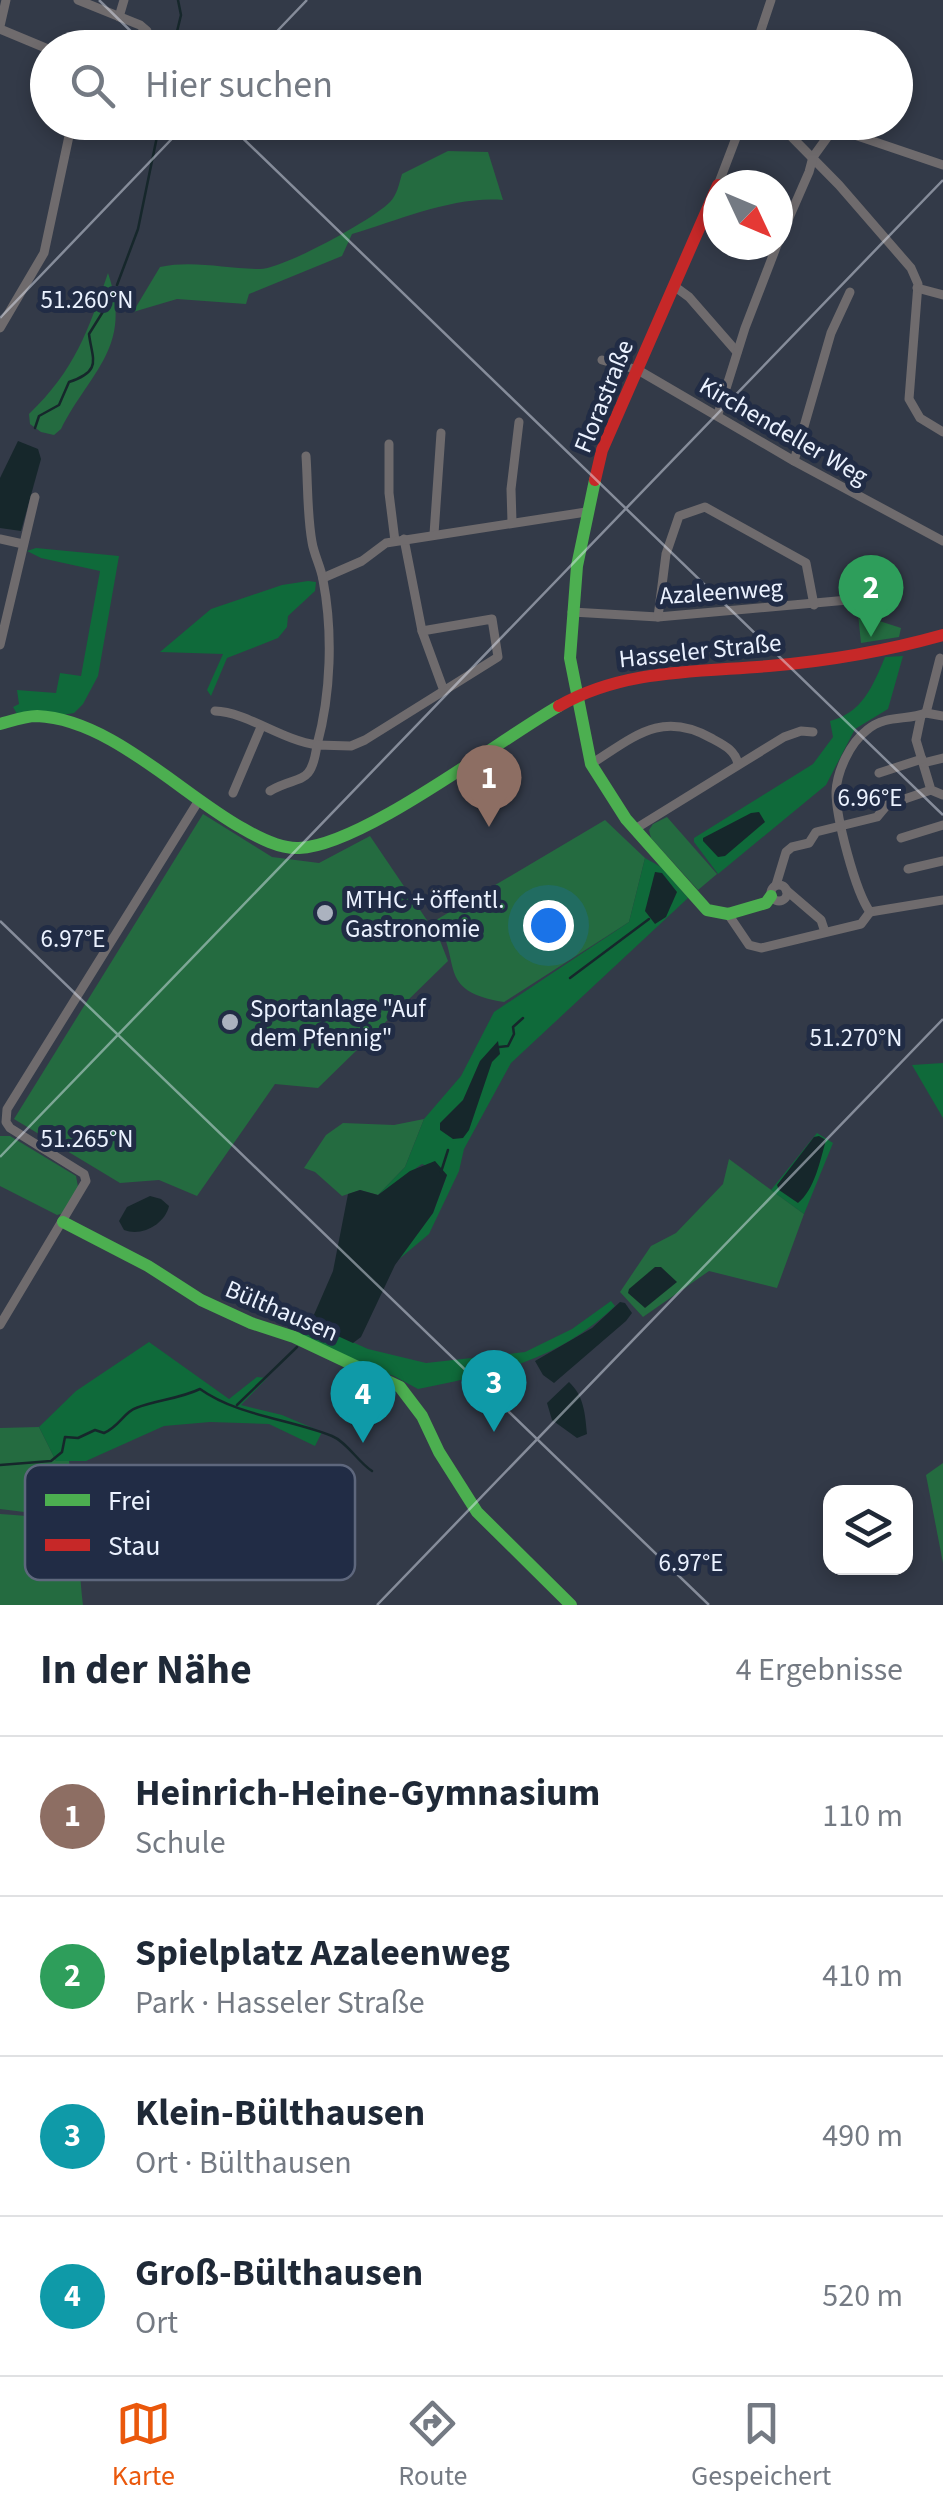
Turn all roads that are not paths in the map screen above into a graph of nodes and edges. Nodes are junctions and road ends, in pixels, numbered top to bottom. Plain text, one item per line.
1 (6, 0) edge
2 (78, 0) edge
3 (124, 0) edge
4 (770, 0) edge
5 (119, 17) junction
6 (0, 28) edge
7 (145, 30) edge
8 (761, 30) edge
9 (30, 42) edge
10 (68, 140) edge
11 (735, 140) edge
12 (795, 140) edge
13 (825, 140) edge
14 (869, 140) edge
15 (812, 157) junction
16 (943, 165) edge
17 (724, 170) edge
18 (793, 210) edge
19 (703, 219) edge
20 (772, 260) edge
21 (674, 286) junction
22 (917, 288) junction
23 (850, 292) dead end
24 (943, 295) edge
25 (1, 324) edge
26 (737, 352) junction
27 (602, 360) dead end
28 (638, 370) junction
29 (718, 414) junction
30 (519, 422) dead end
31 (943, 432) edge
32 (441, 433) dead end
33 (390, 444) dead end
34 (306, 456) dead end
35 (794, 461) junction
36 (36, 496) dead end
37 (586, 512) junction
38 (512, 522) junction
39 (434, 534) junction
40 (0, 539) edge
41 (400, 540) junction
42 (943, 542) edge
43 (22, 544) junction
44 (323, 578) junction
45 (874, 602) dead end
46 (814, 605) junction
47 (572, 612) junction
48 (658, 617) junction
49 (422, 631) junction
50 (943, 634) edge
51 (0, 645) edge
52 (940, 658) dead end
53 (444, 691) junction
54 (576, 696) junction
55 (215, 710) dead end
56 (923, 714) junction
57 (943, 716) edge
58 (0, 724) edge
59 (261, 728) junction
60 (813, 732) dead end
61 (317, 744) junction
62 (943, 758) edge
63 (923, 761) junction
64 (591, 764) junction
65 (738, 764) junction
66 (878, 772) dead end
67 (270, 791) dead end
68 (940, 793) edge
69 (233, 794) dead end
70 (199, 800) junction
71 (943, 825) edge
72 (843, 826) junction
73 (635, 829) junction
74 (901, 838) dead end
75 (943, 861) edge
76 (908, 869) dead end
77 (773, 891) junction
78 (943, 900) edge
79 (870, 912) junction
80 (728, 914) junction
81 (825, 932) junction
82 (62, 1222) junction
83 (0, 1325) edge
84 (571, 1605) edge

1 - 6 street
2 - 5 street
3 - 5 street
4 - 8 street
5 - 7 street
6 - 9 street
10 - 25 street
11 - 17 street, Florastraße
12 - 15 street
13 - 15 street
14 - 16 street
15 - 18 street
15 - 22 street
19 - 21 street, Florastraße
20 - 26 street
21 - 26 street
21 - 28 street, Florastraße
22 - 24 street
22 - 31 street
23 - 35 street
26 - 29 street
27 - 28 street, Kirchendeller Weg
28 - 29 street, Kirchendeller Weg
28 - 37 street, Florastraße
29 - 35 street, Kirchendeller Weg
30 - 38 street
32 - 39 street
33 - 41 street
34 - 44 street
35 - 42 street, Kirchendeller Weg
36 - 43 street
37 - 38 street
37 - 47 street, Florastraße
38 - 39 street
39 - 41 street
40 - 43 street
41 - 44 street
41 - 49 street
43 - 51 street
44 - 61 street
45 - 46 street, Azaleenweg
46 - 48 street, Azaleenweg
46 - 48 street
47 - 48 street, Azaleenweg
47 - 54 street, Florastraße
49 - 53 street
49 - 53 street
50 - 54 street, Hasseler Straße
52 - 56 street
53 - 61 street
54 - 64 street, Florastraße
54 - 70 street, Hasseler Straße
55 - 59 street
56 - 57 street
56 - 63 street
56 - 72 street
58 - 70 street, Hasseler Straße
59 - 61 street
59 - 69 street
60 - 65 street
61 - 67 street
62 - 63 street
63 - 66 street
63 - 68 street
64 - 65 street
64 - 73 street, Florastraße
65 - 73 street
68 - 72 street
70 - 82 street
71 - 74 street
72 - 77 street
72 - 79 street
73 - 80 street, Florastraße
75 - 76 street
77 - 80 street
77 - 81 street
78 - 79 street
79 - 81 street
80 - 81 street
82 - 83 street
82 - 84 street, Bülthausen

